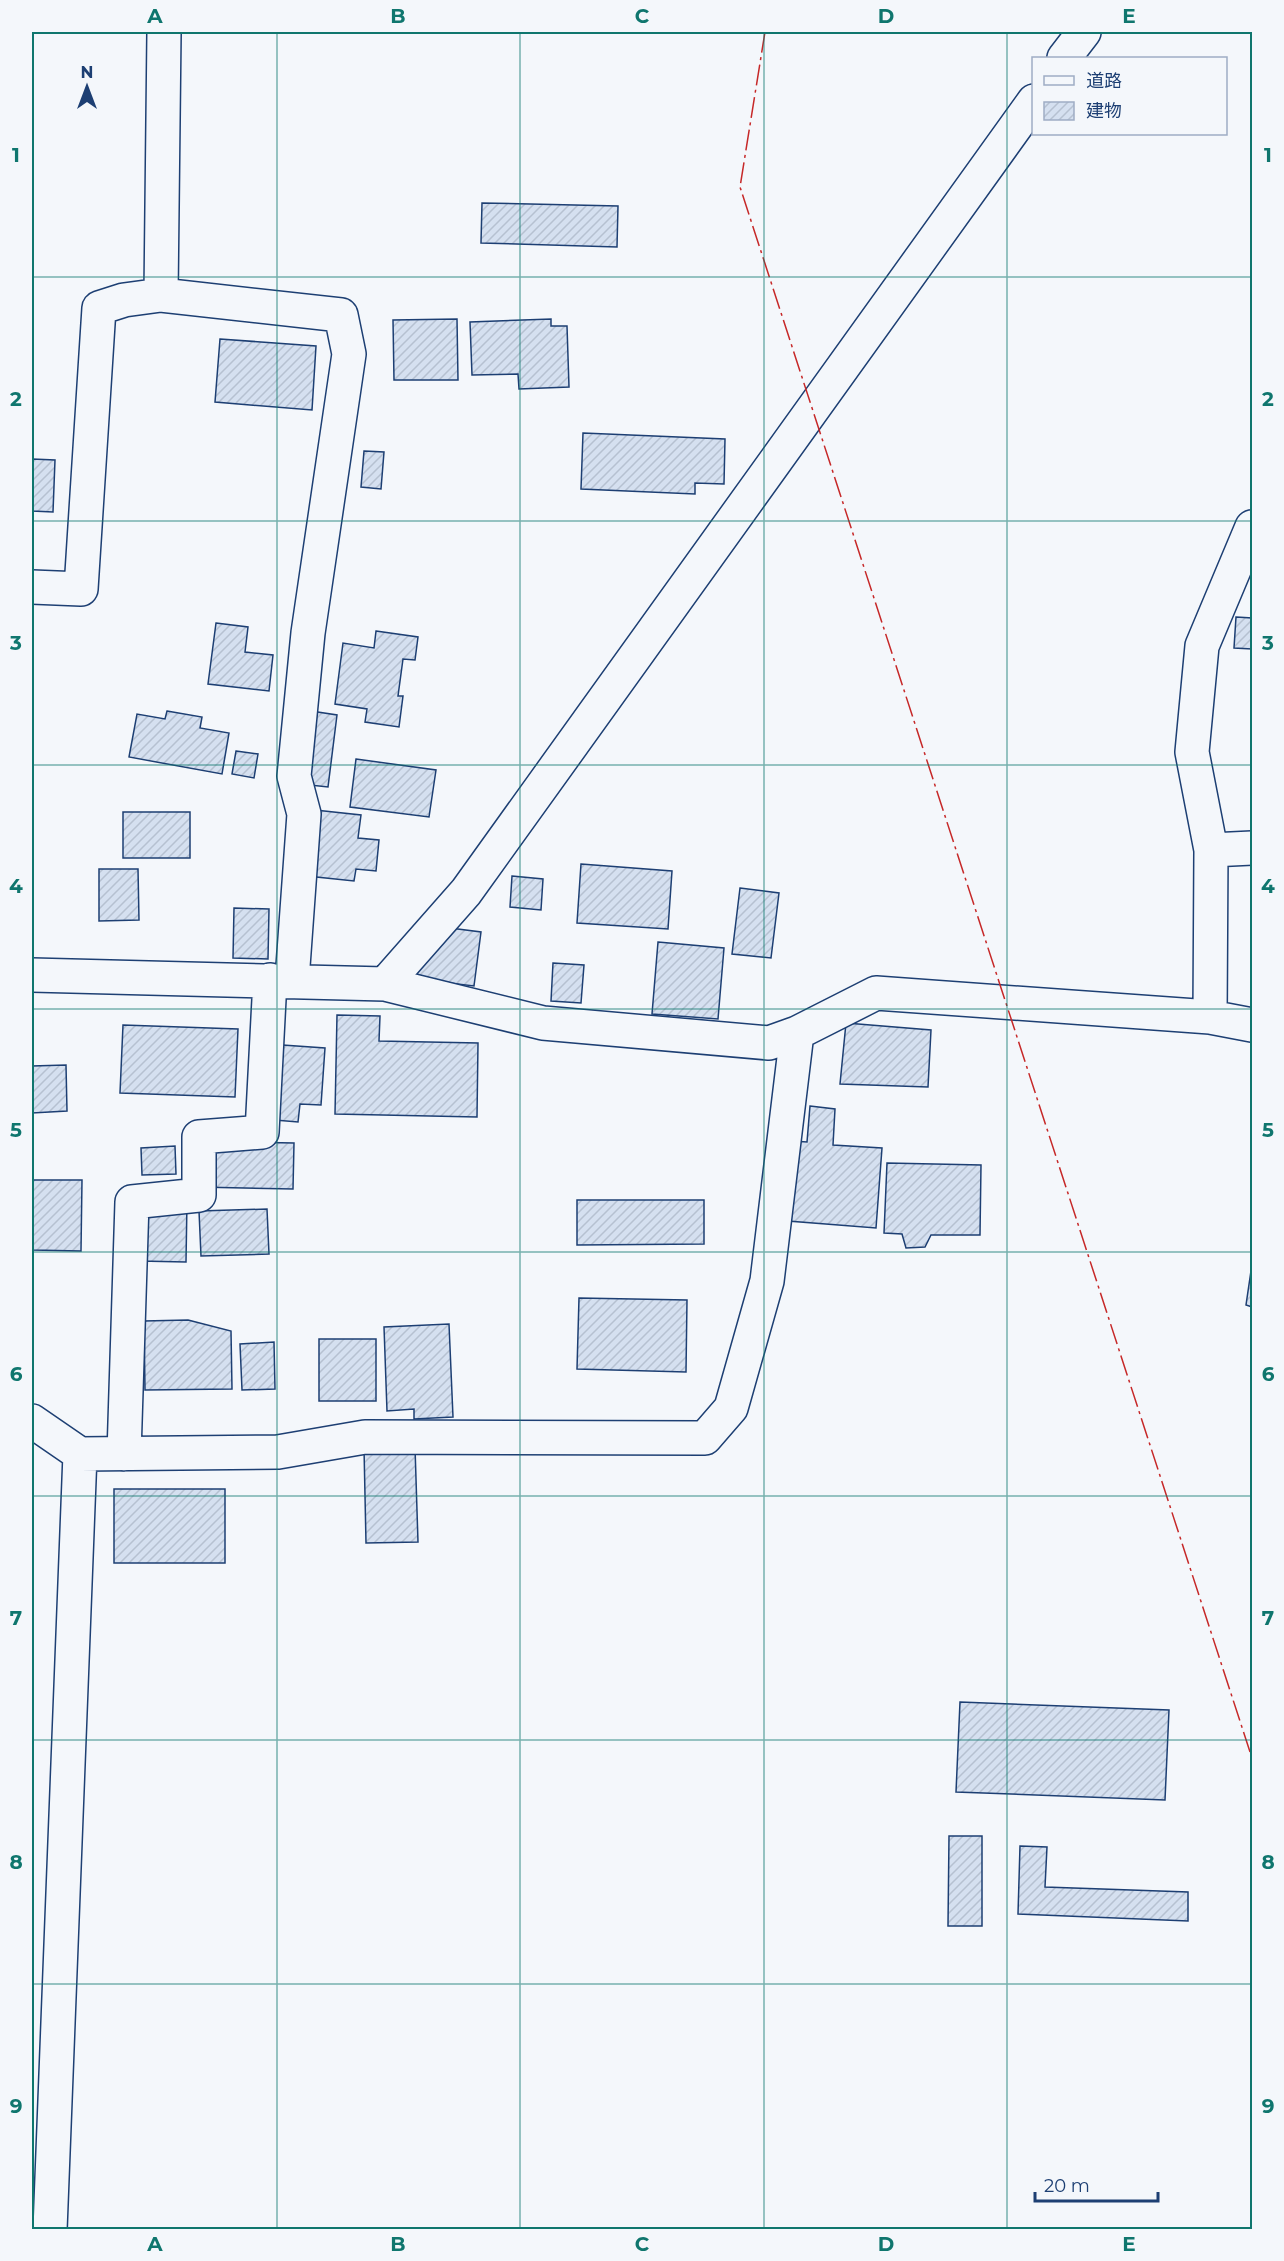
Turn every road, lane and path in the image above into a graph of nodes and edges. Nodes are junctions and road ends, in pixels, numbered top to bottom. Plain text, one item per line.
1 (164, 32) edge
2 (1084, 32) edge
3 (1065, 57) edge
4 (1032, 104) edge
5 (161, 295) junction
6 (1252, 527) edge
7 (32, 586) edge
8 (1252, 848) edge
9 (1210, 850) junction
10 (32, 975) edge
11 (281, 980) junction
12 (385, 984) junction
13 (1210, 1017) junction
14 (1252, 1025) edge
15 (797, 1033) junction
16 (32, 1421) edge
17 (80, 1454) junction
18 (124, 1454) junction
19 (50, 2229) edge

1 - 5 street
2 - 3 street
4 - 12 street
5 - 7 street
5 - 11 street
6 - 9 street
8 - 9 street
9 - 13 street
10 - 11 street
11 - 12 street
11 - 18 street
12 - 15 street
13 - 14 street
13 - 15 street
15 - 18 street
16 - 17 street
17 - 18 street
17 - 19 street

